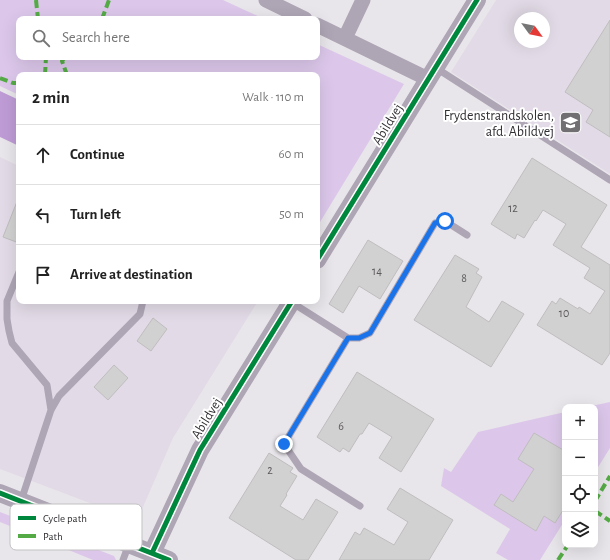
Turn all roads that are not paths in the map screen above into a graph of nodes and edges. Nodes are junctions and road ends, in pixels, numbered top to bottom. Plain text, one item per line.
1 (266, 0) edge
2 (363, 0) edge
3 (477, 0) edge
4 (299, 16) edge
5 (320, 26) edge
6 (344, 38) junction
7 (432, 73) junction
8 (610, 180) edge
9 (467, 235) dead end
10 (320, 255) edge
11 (16, 279) edge
12 (142, 304) edge
13 (291, 304) edge
14 (295, 304) edge
15 (348, 338) junction
16 (50, 410) junction
17 (0, 493) edge
18 (21, 501) junction
19 (27, 504) edge
20 (360, 506) dead end
21 (126, 552) edge
22 (152, 553) junction
23 (169, 560) edge

1 - 4 street
2 - 6 street
3 - 7 street, Abildvej
5 - 6 street
6 - 7 street
7 - 8 lane
7 - 10 street, Abildvej
9 - 15 lane
11 - 16 lane
12 - 16 lane
13 - 22 street, Abildvej
14 - 15 lane
15 - 20 lane
16 - 18 lane
17 - 18 street
18 - 19 street
21 - 22 street
22 - 23 street

